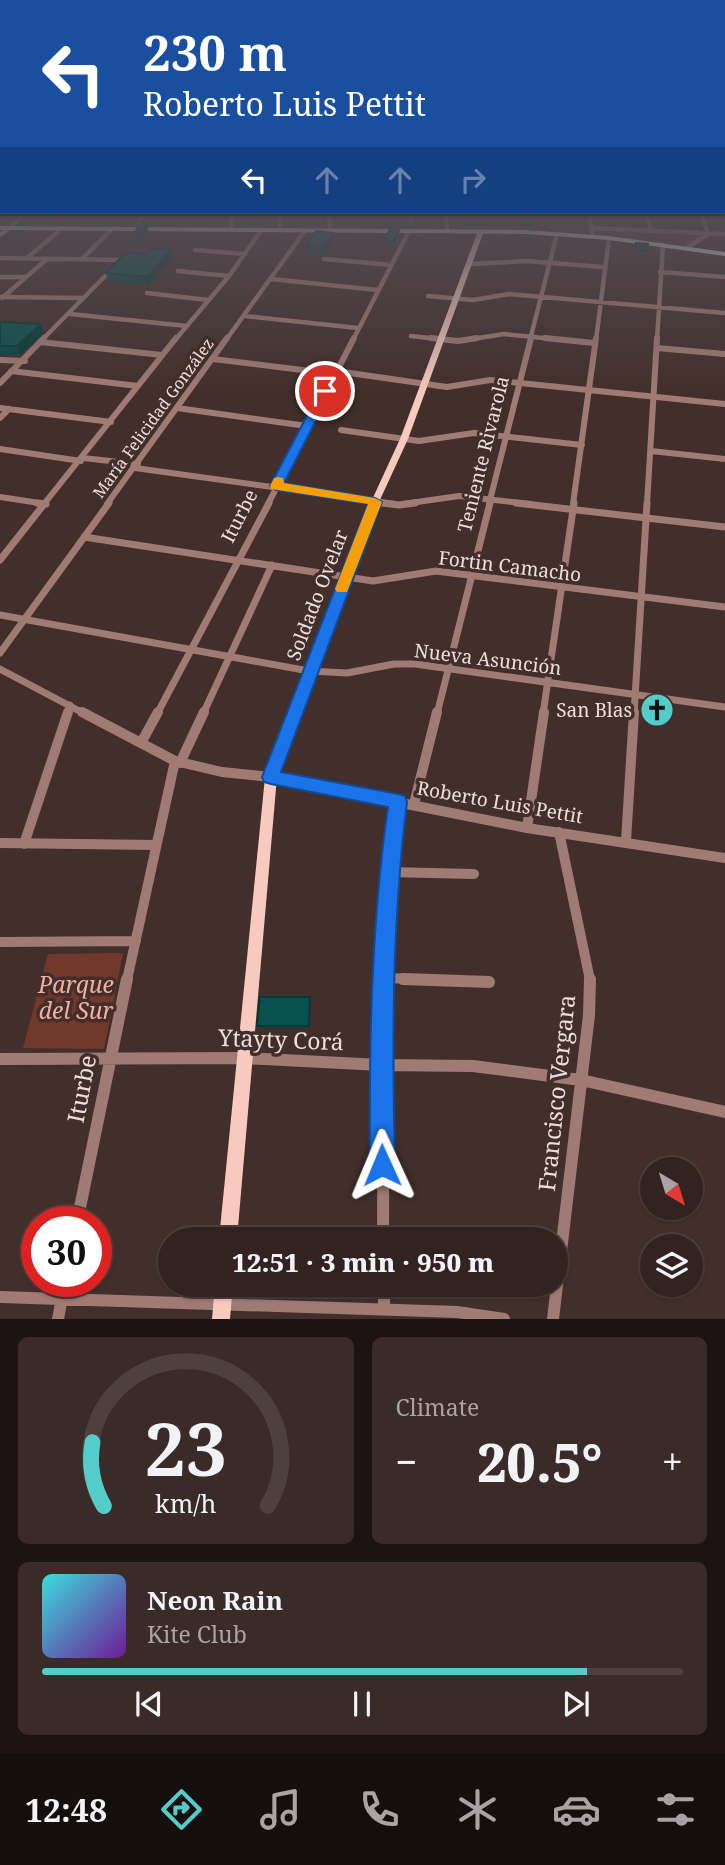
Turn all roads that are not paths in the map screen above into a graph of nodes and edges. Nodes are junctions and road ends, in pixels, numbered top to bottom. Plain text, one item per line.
1 (32, 272) edge
2 (110, 272) edge
3 (184, 272) edge
4 (232, 272) edge
5 (276, 272) edge
6 (388, 272) edge
7 (468, 272) edge
8 (548, 272) edge
9 (603, 272) edge
10 (660, 272) joint
11 (229, 276) junction
12 (0, 277) edge
13 (26, 277) junction
14 (725, 277) edge
15 (271, 279) junction
16 (378, 290) junction
17 (147, 293) dead end
18 (428, 296) dead end
19 (541, 297) junction
20 (1, 298) edge
21 (83, 298) junction
22 (458, 299) junction
23 (208, 300) junction
24 (600, 303) junction
25 (658, 307) junction
26 (725, 313) edge
27 (69, 315) junction
28 (244, 316) junction
29 (187, 326) junction
30 (46, 328) dead end
31 (57, 328) junction
32 (358, 328) junction
33 (411, 336) dead end
34 (533, 337) junction
35 (441, 339) junction
36 (43, 342) junction
37 (594, 343) junction
38 (657, 348) junction
39 (725, 354) edge
40 (162, 355) junction
41 (213, 359) junction
42 (0, 360) edge
43 (25, 361) junction
44 (14, 372) junction
45 (335, 372) junction
46 (0, 383) edge
47 (519, 384) junction
48 (423, 385) junction
49 (138, 386) junction
50 (0, 389) edge
51 (590, 390) junction
52 (654, 397) junction
53 (725, 404) edge
54 (0, 408) edge
55 (177, 408) junction
56 (9, 409) junction
57 (0, 418) edge
58 (111, 422) junction
59 (307, 426) junction
60 (341, 430) dead end
61 (508, 437) junction
62 (404, 439) junction
63 (582, 445) junction
64 (0, 449) edge
65 (651, 451) junction
66 (82, 459) junction
67 (725, 459) edge
68 (136, 466) junction
69 (276, 486) junction
70 (0, 497) edge
71 (491, 499) junction
72 (375, 502) junction
73 (46, 504) junction
74 (571, 510) junction
75 (647, 517) junction
76 (725, 527) edge
77 (84, 537) junction
78 (3, 552) edge
79 (0, 560) edge
80 (239, 560) junction
81 (272, 565) junction
82 (473, 576) junction
83 (347, 577) junction
84 (561, 587) junction
85 (643, 597) junction
86 (725, 607) edge
87 (0, 615) edge
88 (23, 619) junction
89 (193, 650) junction
90 (0, 653) edge
91 (228, 657) junction
92 (449, 667) junction
93 (0, 669) edge
94 (309, 671) junction
95 (548, 682) junction
96 (634, 694) junction
97 (70, 705) junction
98 (725, 707) edge
99 (141, 743) junction
100 (178, 762) junction
101 (271, 777) junction
102 (398, 802) junction
103 (414, 804) junction
104 (527, 828) junction
105 (559, 832) junction
106 (626, 841) junction
107 (0, 843) edge
108 (24, 844) junction
109 (155, 845) junction
110 (725, 858) edge
111 (388, 872) junction
112 (474, 874) dead end
113 (136, 941) junction
114 (0, 942) edge
115 (384, 978) junction
116 (489, 982) dead end
117 (243, 1058) junction
118 (0, 1059) edge
119 (109, 1060) junction
120 (381, 1065) junction
121 (581, 1080) junction
122 (725, 1112) edge
123 (80, 1206) edge
124 (229, 1227) edge
125 (383, 1227) edge
126 (0, 1297) edge
127 (21, 1297) edge
128 (62, 1297) joint
129 (384, 1297) edge
130 (384, 1310) junction
131 (222, 1312) edge
132 (457, 1316) edge
133 (58, 1319) edge
134 (504, 1319) edge
135 (553, 1319) edge

1 - 13 street
2 - 21 street
3 - 11 street
4 - 11 street
5 - 15 street, María Felicidad González
6 - 16 street, Iturbe
7 - 22 main road, Soldado Ovelar
8 - 19 street, Teniente Rivarola
9 - 24 street
10 - 14 street
10 - 25 street
11 - 23 street
12 - 13 street
13 - 20 street
15 - 16 street
15 - 28 street, María Felicidad González
16 - 32 street, Iturbe
17 - 23 street
18 - 22 street
19 - 22 street
19 - 24 street
19 - 34 street, Teniente Rivarola
20 - 21 street
21 - 27 street
22 - 35 main road, Soldado Ovelar
23 - 29 street
24 - 25 street
24 - 37 street
25 - 26 street
25 - 38 street
27 - 29 street
27 - 31 street
28 - 32 street
28 - 41 street, María Felicidad González
29 - 40 street
30 - 31 street
31 - 36 street
32 - 45 street, Iturbe
33 - 35 street
34 - 35 street
34 - 37 street
34 - 47 street, Teniente Rivarola
35 - 48 main road, Soldado Ovelar
36 - 40 street
36 - 43 street
37 - 51 street
38 - 39 street
38 - 52 street
40 - 49 street
41 - 45 street
41 - 55 street, María Felicidad González
42 - 43 street
43 - 44 street
44 - 46 street
44 - 49 street
44 - 50 street
45 - 48 street
45 - 59 street, Iturbe
47 - 48 street
47 - 51 street
47 - 61 street, Teniente Rivarola
48 - 62 main road, Soldado Ovelar
49 - 58 street
51 - 52 street
51 - 63 street
52 - 53 street
52 - 65 street
54 - 56 street
55 - 59 street
55 - 68 street, María Felicidad González
56 - 57 street
56 - 58 street
58 - 66 street
59 - 69 street, Iturbe
60 - 62 street
61 - 62 street
61 - 63 street
61 - 71 street, Teniente Rivarola
62 - 72 main road, Soldado Ovelar
63 - 74 street
64 - 66 street
65 - 67 street
65 - 75 street
66 - 68 street
66 - 73 street
68 - 69 street
68 - 77 street, María Felicidad González
69 - 72 street
69 - 80 street, Iturbe
70 - 73 street
71 - 72 street
71 - 74 street
71 - 82 street, Teniente Rivarola
72 - 83 main road, Soldado Ovelar
73 - 78 street
74 - 75 street
74 - 84 street
75 - 76 street
75 - 85 street
77 - 80 street, Fortin Camacho
77 - 88 street, María Felicidad González
78 - 79 street
80 - 81 street, Fortin Camacho
80 - 89 street, Iturbe
81 - 83 street, Fortin Camacho
81 - 91 street, Iturbe
82 - 83 street, Fortin Camacho
82 - 84 street, Fortin Camacho
82 - 92 street, Teniente Rivarola
83 - 94 main road, Soldado Ovelar
84 - 85 street, Fortin Camacho
84 - 95 street
85 - 86 street, Fortin Camacho
85 - 96 street
87 - 88 street, Nueva Asunción
88 - 89 street, Nueva Asunción
88 - 90 street, María Felicidad González
89 - 91 street, Nueva Asunción
89 - 99 street, Iturbe
91 - 94 street, Nueva Asunción
91 - 100 street, Iturbe
92 - 94 street, Nueva Asunción
92 - 95 street, Nueva Asunción
92 - 103 street, Teniente Rivarola
93 - 97 street, Roberto Luis Pettit
94 - 101 main road, Soldado Ovelar
95 - 96 street, Nueva Asunción
95 - 104 street
96 - 98 street, Nueva Asunción
96 - 106 street
97 - 99 street, Roberto Luis Pettit
97 - 108 street
99 - 100 street, Roberto Luis Pettit
100 - 101 street, Roberto Luis Pettit
100 - 109 street, Iturbe
101 - 102 street, Roberto Luis Pettit
101 - 117 main road, Soldado Ovelar
102 - 103 street, Roberto Luis Pettit
102 - 111 street
103 - 104 street, Roberto Luis Pettit
104 - 105 street, Roberto Luis Pettit
105 - 106 street, Roberto Luis Pettit
105 - 121 street, Francisco Vergara
106 - 110 street, Roberto Luis Pettit
107 - 108 street
108 - 109 street
109 - 113 street, Iturbe
111 - 112 street
111 - 115 street
113 - 114 street
113 - 119 street, Iturbe
115 - 116 street
115 - 120 street
117 - 119 street, Ytayty Corá
117 - 120 street, Ytayty Corá
117 - 124 main road, Soldado Ovelar
118 - 119 street, Ytayty Corá
119 - 123 street, Iturbe
120 - 121 street, Ytayty Corá
120 - 125 street
121 - 122 street, Ytayty Corá
121 - 135 street, Francisco Vergara
126 - 127 street
128 - 131 street
128 - 133 street
129 - 130 street
130 - 131 street
130 - 132 street
132 - 134 street

